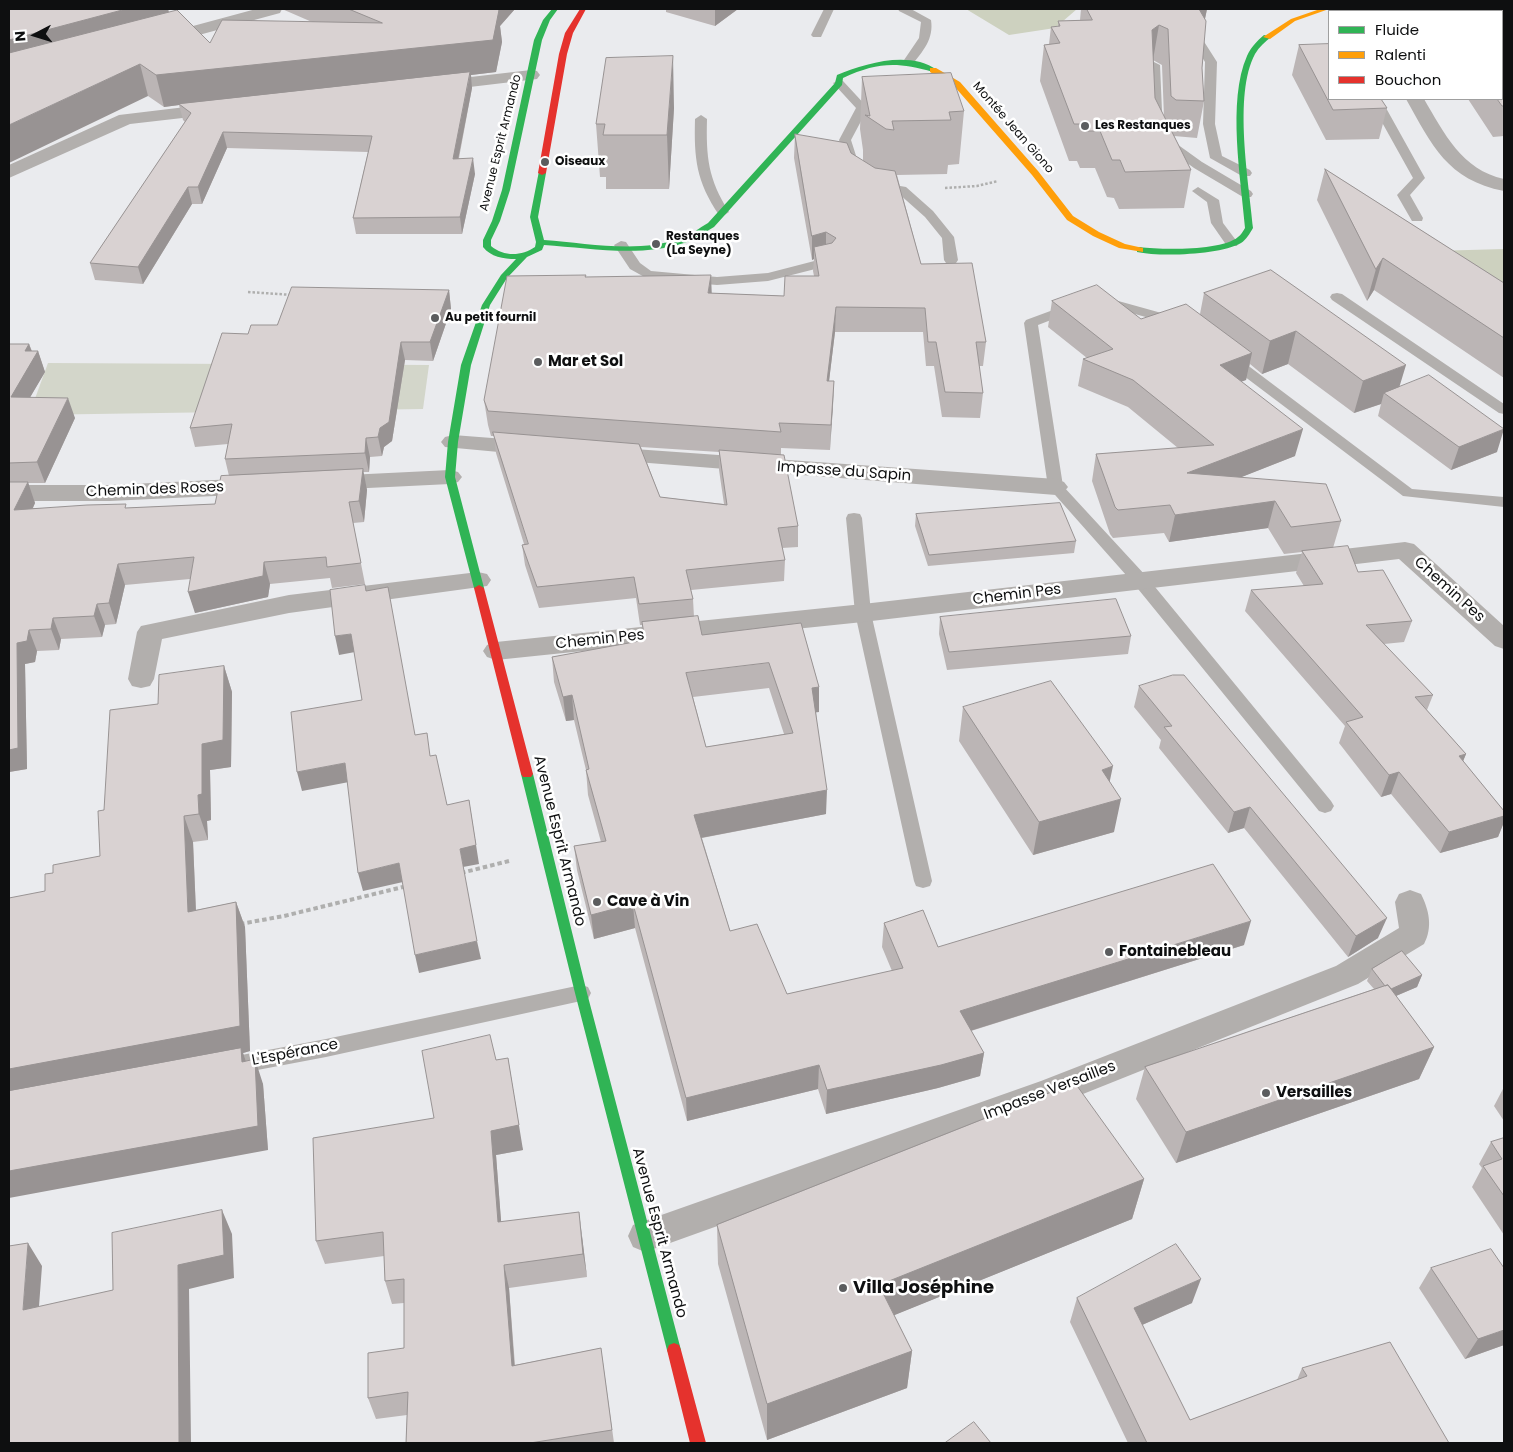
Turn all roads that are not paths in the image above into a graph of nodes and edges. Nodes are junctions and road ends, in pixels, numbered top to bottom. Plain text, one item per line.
1 (274, 9) edge
2 (555, 9) edge
3 (582, 9) edge
4 (829, 9) edge
5 (903, 9) edge
6 (1326, 9) edge
7 (817, 35) dead end
8 (1199, 42) edge
9 (143, 45) edge
10 (908, 63) junction
11 (1154, 65) edge
12 (531, 75) junction
13 (839, 83) junction
14 (422, 87) edge
15 (1376, 100) edge
16 (1416, 100) edge
17 (234, 108) edge
18 (701, 119) dead end
19 (9, 172) edge
20 (1246, 173) junction
21 (1504, 185) edge
22 (1198, 191) dead end
23 (1247, 194) junction
24 (723, 212) junction
25 (1417, 218) dead end
26 (540, 242) junction
27 (1232, 243) junction
28 (621, 245) junction
29 (524, 255) junction
30 (951, 260) dead end
31 (826, 262) edge
32 (1337, 297) dead end
33 (1191, 329) edge
34 (1214, 347) edge
35 (1504, 410) edge
36 (453, 442) junction
37 (551, 450) edge
38 (581, 452) edge
39 (450, 477) junction
40 (304, 484) edge
41 (275, 485) edge
42 (1056, 487) junction
43 (9, 493) edge
44 (1504, 502) edge
45 (854, 518) dead end
46 (478, 580) junction
47 (1140, 580) junction
48 (863, 613) junction
49 (1504, 640) edge
50 (496, 651) junction
51 (141, 679) dead end
52 (1325, 806) dead end
53 (923, 881) dead end
54 (1410, 902) dead end
55 (581, 993) junction
56 (211, 1069) edge
57 (645, 1236) junction
58 (698, 1443) edge

1 - 9 street
2 - 12 street, Avenue Esprit Armando
3 - 26 street
4 - 7 lane
5 - 10 lane
6 - 20 street
8 - 20 lane
10 - 13 street, Montée Jean Giono
10 - 27 street, Montée Jean Giono
11 - 23 lane
12 - 14 street
12 - 29 street, Avenue Esprit Armando
13 - 24 street, Montée Jean Giono
13 - 30 lane
15 - 25 lane
16 - 21 street
17 - 19 street
18 - 24 lane
20 - 23 street
22 - 27 lane
23 - 27 street
24 - 28 street, Montée Jean Giono
26 - 28 street, Montée Jean Giono
26 - 29 street, Avenue Esprit Armando
28 - 31 lane
29 - 36 street, Avenue Esprit Armando
32 - 35 lane
33 - 42 lane
34 - 44 lane
36 - 37 street
36 - 39 street, Avenue Esprit Armando
38 - 42 street, Impasse du Sapin
39 - 40 street
39 - 46 street, Avenue Esprit Armando
41 - 43 street, Chemin des Roses
42 - 47 lane
45 - 48 lane
46 - 50 street, Avenue Esprit Armando
46 - 51 street
47 - 48 street, Chemin Pes
47 - 49 street, Chemin Pes
47 - 52 lane
48 - 50 street, Chemin Pes
48 - 53 lane
50 - 55 street, Avenue Esprit Armando
54 - 57 street, Impasse Versailles
55 - 56 lane, L'Espérance
55 - 57 street, Avenue Esprit Armando
57 - 58 street, Avenue Esprit Armando

